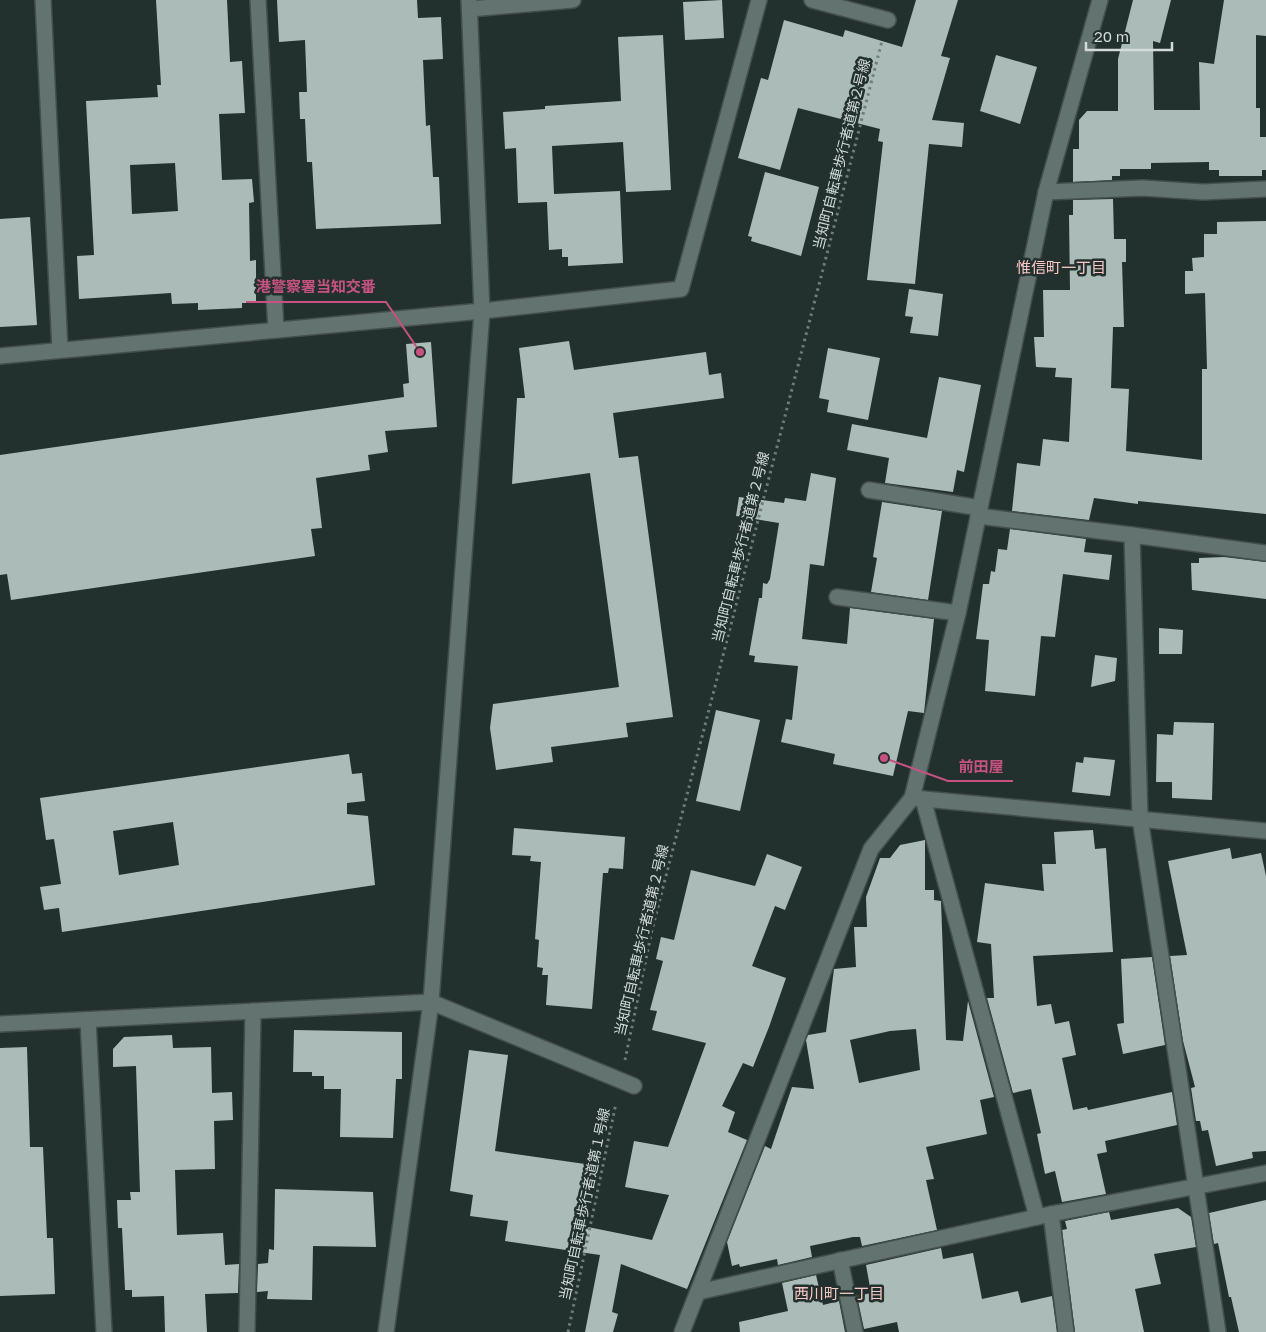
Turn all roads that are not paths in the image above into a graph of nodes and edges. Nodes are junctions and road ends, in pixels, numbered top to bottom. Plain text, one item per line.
1 (43, 0) edge
2 (258, 0) edge
3 (573, 0) edge
4 (759, 0) edge
5 (812, 0) edge
6 (1100, 0) edge
7 (469, 5) edge
8 (888, 20) road end
9 (1266, 189) edge
10 (1046, 192) junction
11 (482, 311) junction
12 (276, 330) junction
13 (60, 350) junction
14 (0, 356) edge
15 (870, 490) dead end
16 (979, 512) junction
17 (1132, 535) junction
18 (1266, 553) edge
19 (836, 597) dead end
20 (958, 613) junction
21 (917, 798) junction
22 (1140, 818) junction
23 (1266, 831) edge
24 (431, 1002) junction
25 (253, 1011) junction
26 (88, 1020) junction
27 (0, 1024) edge
28 (628, 1083) road end
29 (1266, 1173) edge
30 (1196, 1186) junction
31 (1044, 1216) junction
32 (840, 1260) junction
33 (698, 1292) junction
34 (104, 1332) edge
35 (247, 1332) edge
36 (386, 1332) edge
37 (682, 1332) edge
38 (855, 1332) edge
39 (1066, 1332) edge
40 (1218, 1332) edge

1 - 13 street
2 - 12 street
3 - 7 street
4 - 11 street
5 - 8 street
6 - 10 street
7 - 11 street
9 - 10 street
10 - 16 street
11 - 12 street
11 - 24 street
12 - 13 street
13 - 14 street
15 - 16 street
16 - 17 street
16 - 20 street
17 - 18 street
17 - 22 street
19 - 20 street
20 - 21 street
21 - 22 street
21 - 31 street
21 - 33 street
22 - 23 street
22 - 30 street
24 - 25 street
24 - 28 street
24 - 36 street
25 - 26 street
25 - 35 street
26 - 27 street
26 - 34 street
29 - 30 street
30 - 31 street
30 - 40 street
31 - 32 street
31 - 39 street
32 - 33 street
32 - 38 street
33 - 37 street

